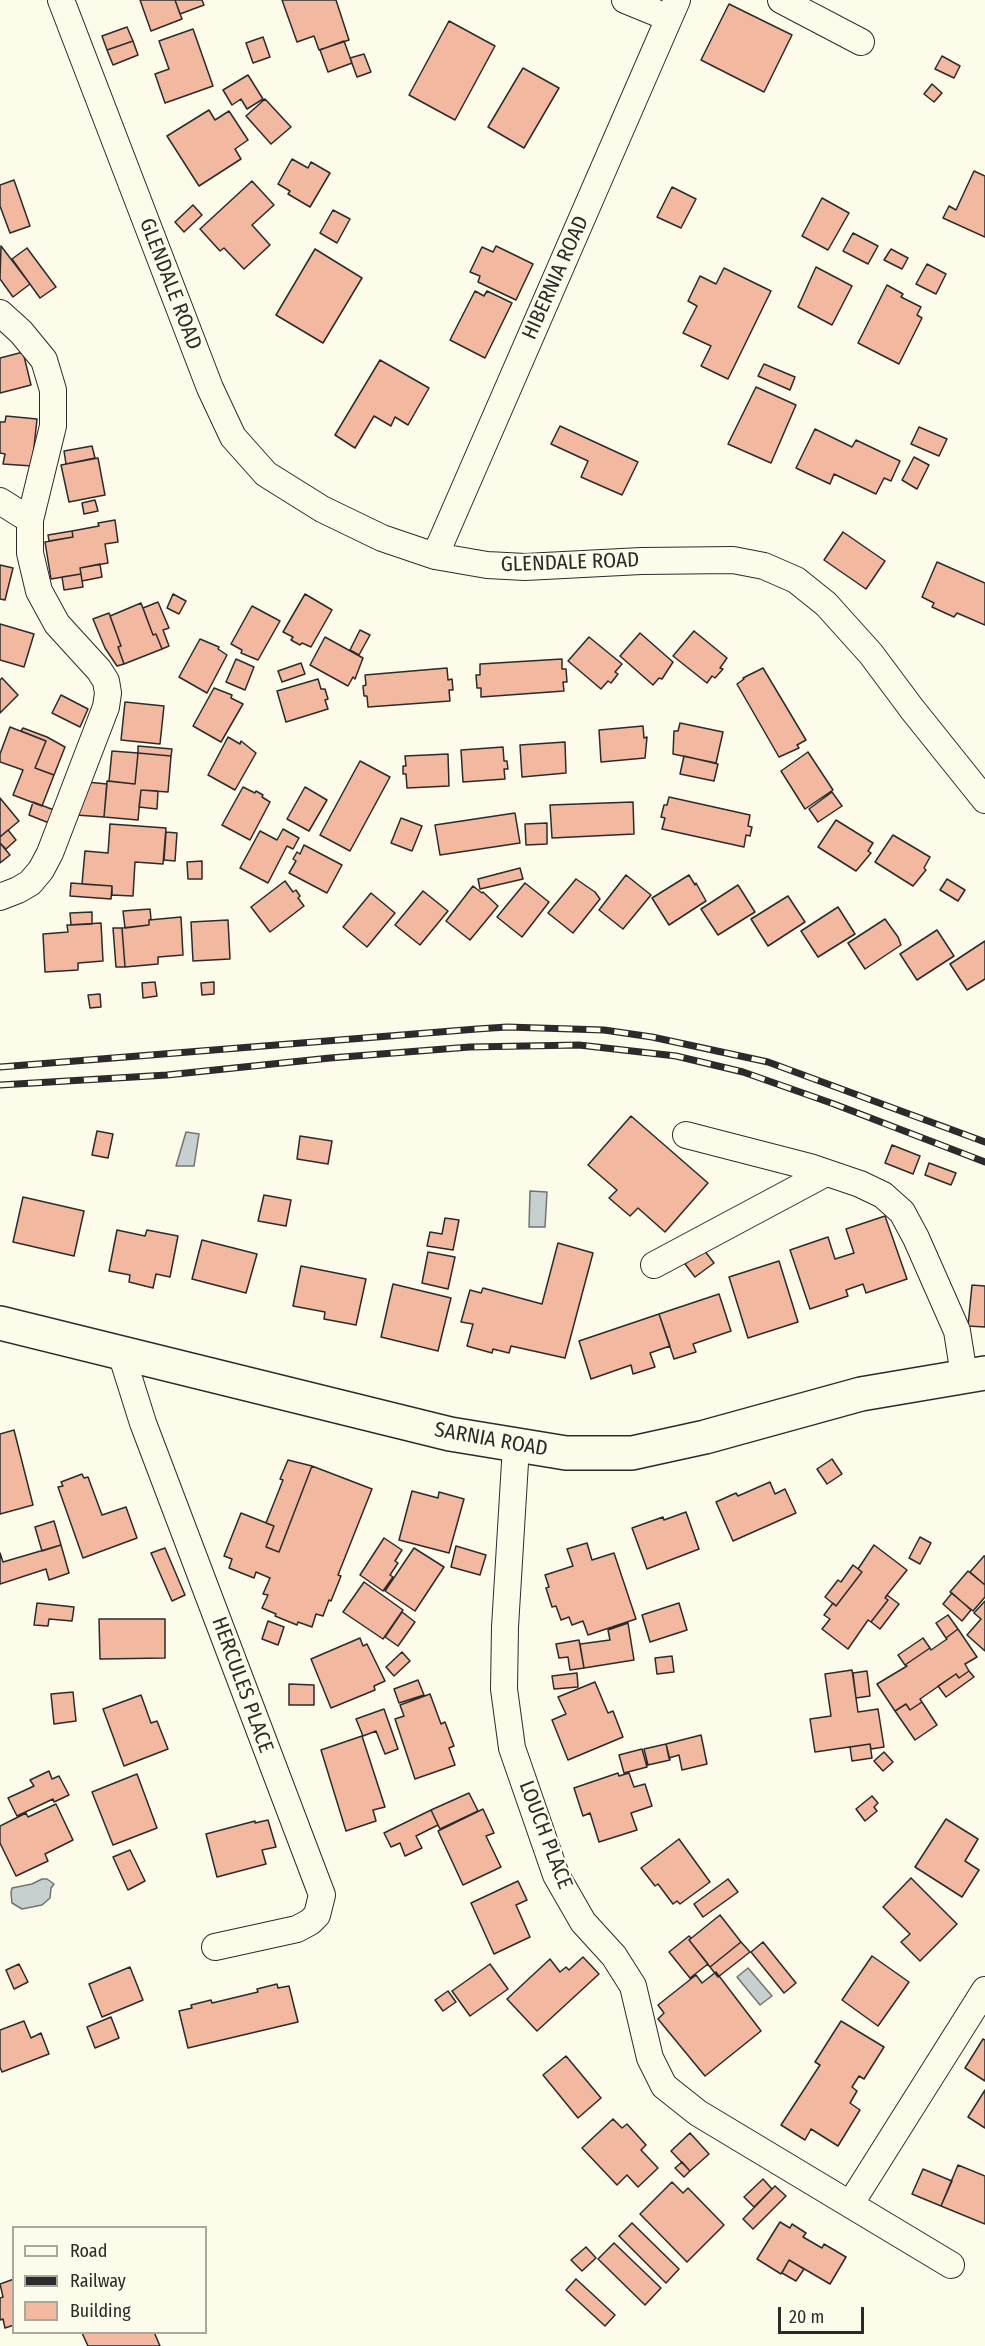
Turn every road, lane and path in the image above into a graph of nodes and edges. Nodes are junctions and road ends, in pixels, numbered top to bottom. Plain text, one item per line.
1 (61, 0) edge
2 (626, 0) edge
3 (781, 0) edge
4 (673, 9) edge
5 (861, 42) dead end
6 (0, 312) edge
7 (0, 501) edge
8 (30, 520) junction
9 (435, 556) junction
10 (985, 800) edge
11 (0, 897) edge
12 (686, 1135) dead end
13 (826, 1173) junction
14 (654, 1265) dead end
15 (0, 1323) edge
16 (121, 1353) junction
17 (974, 1374) edge
18 (516, 1446) junction
19 (215, 1947) dead end
20 (985, 1990) edge
21 (851, 2203) junction
22 (951, 2265) dead end

1 - 9 street, GLENDALE ROAD
2 - 4 street
3 - 5 street
4 - 9 street, HIBERNIA ROAD
6 - 8 street
7 - 8 street
8 - 11 street
9 - 10 street, GLENDALE ROAD
12 - 13 street
13 - 14 street
13 - 17 street
15 - 16 main road, SARNIA ROAD
16 - 18 main road, SARNIA ROAD
16 - 19 street, HERCULES PLACE
17 - 18 main road, SARNIA ROAD
18 - 21 street, LOUCH PLACE
20 - 21 street
21 - 22 street, LOUCH PLACE

